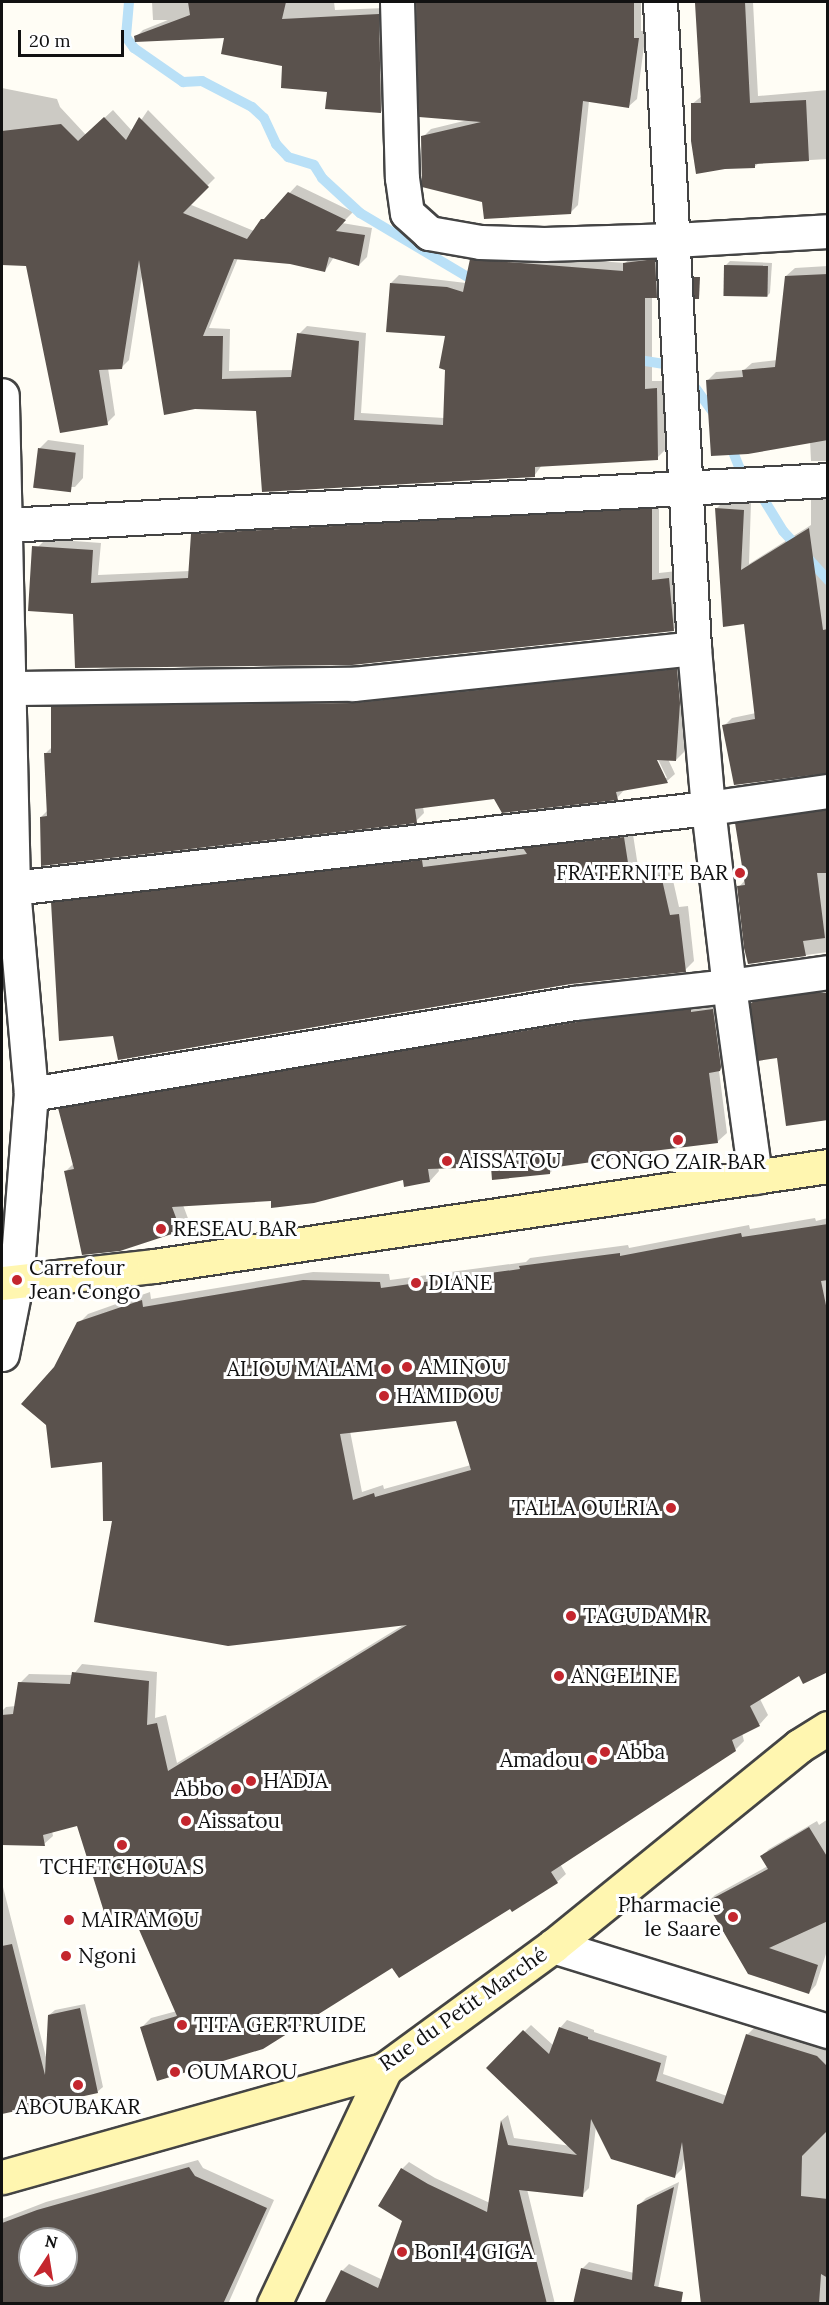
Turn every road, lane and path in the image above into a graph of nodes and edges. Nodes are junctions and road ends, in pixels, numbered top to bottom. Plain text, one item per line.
1 (397, 2) edge
2 (660, 2) edge
3 (828, 231) edge
4 (674, 240) junction
5 (2, 395) edge
6 (828, 480) edge
7 (686, 489) junction
8 (6, 525) junction
9 (694, 648) junction
10 (10, 688) junction
11 (828, 791) edge
12 (708, 808) junction
13 (13, 888) junction
14 (828, 972) edge
15 (729, 987) junction
16 (32, 1094) junction
17 (828, 1166) edge
18 (755, 1177) junction
19 (9, 1283) edge
20 (2, 1354) edge
21 (828, 1728) edge
22 (554, 1946) junction
23 (828, 2031) edge
24 (384, 2069) junction
25 (2, 2177) edge
26 (274, 2304) edge

1 - 4 street
2 - 4 street
3 - 4 street
4 - 7 street
5 - 8 street
6 - 7 street
7 - 8 street
7 - 9 street
8 - 10 street
9 - 10 street
9 - 12 street
10 - 13 street
11 - 12 street
12 - 13 street
12 - 15 street
13 - 16 street
14 - 15 street
15 - 16 street
15 - 18 street
16 - 19 street
17 - 18 street
18 - 19 street
19 - 20 street
21 - 22 street, Rue du Petit Marché
22 - 23 street
22 - 24 street, Rue du Petit Marché
24 - 25 street, Rue du Petit Marché
24 - 26 street

